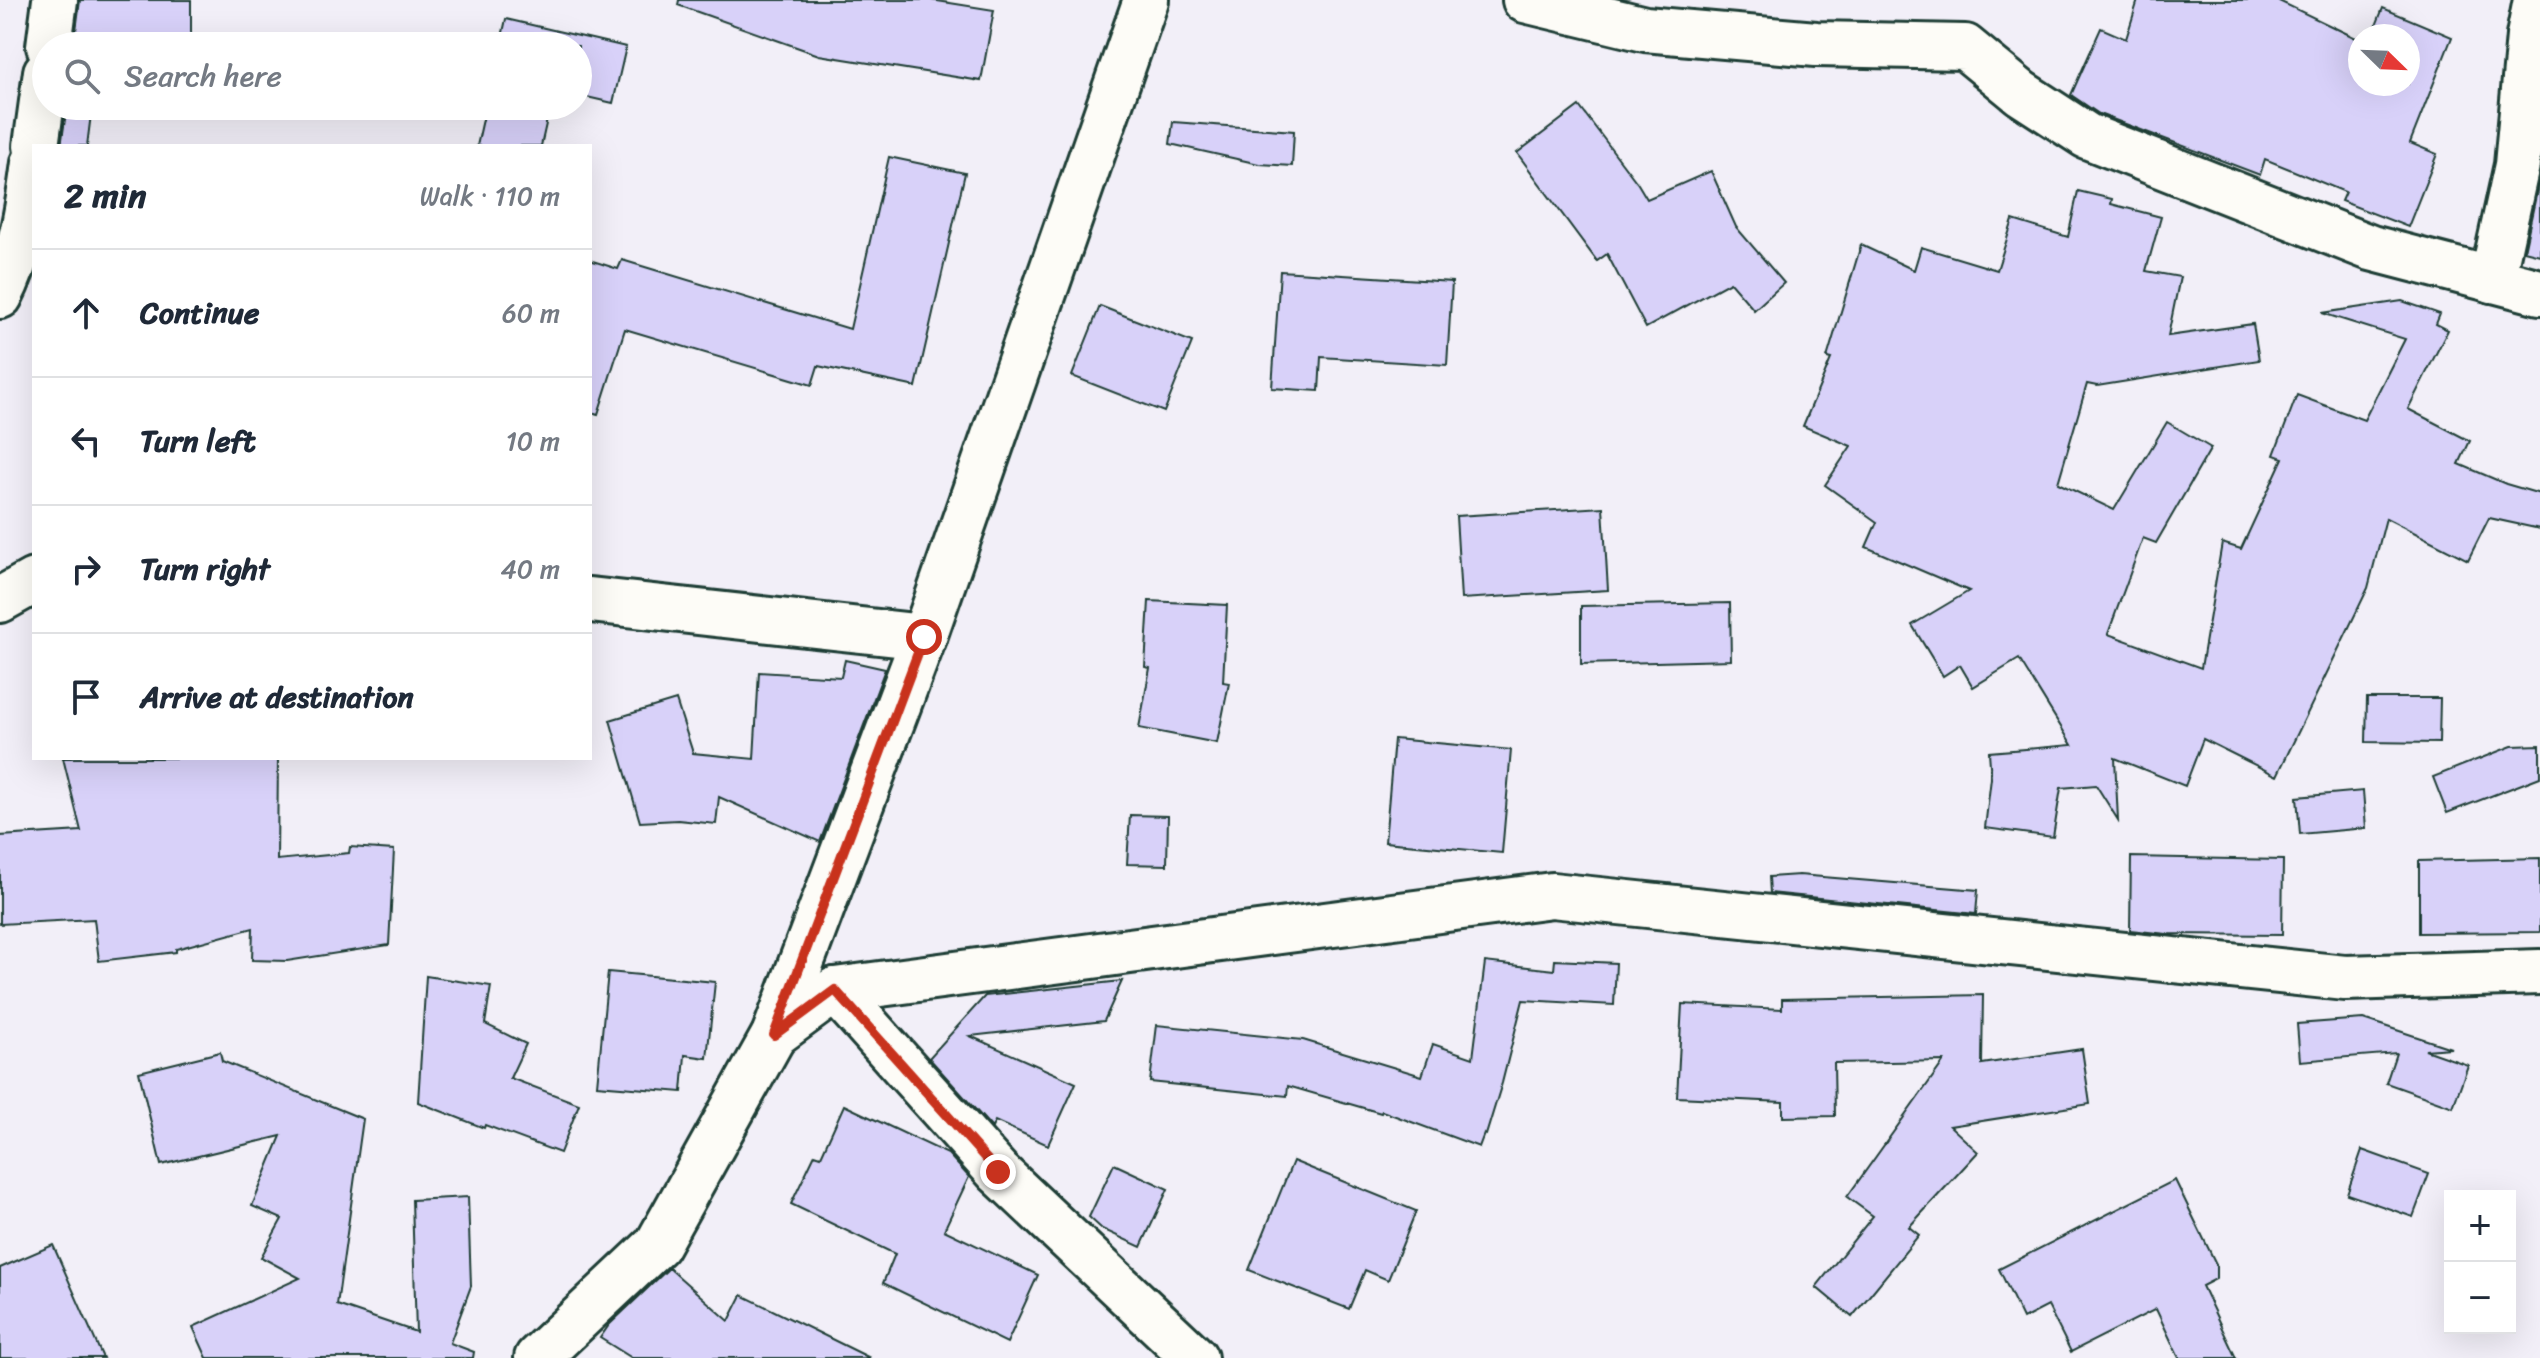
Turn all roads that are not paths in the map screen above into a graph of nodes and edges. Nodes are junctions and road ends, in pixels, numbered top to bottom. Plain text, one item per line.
1 (55, 0) edge
2 (1146, 0) edge
3 (1525, 0) edge
4 (2536, 0) edge
5 (51, 32) edge
6 (40, 120) edge
7 (36, 144) edge
8 (32, 178) edge
9 (2492, 280) junction
10 (2540, 292) edge
11 (0, 296) edge
12 (32, 582) edge
13 (0, 600) edge
14 (592, 600) edge
15 (924, 637) junction
16 (2540, 972) edge
17 (835, 990) junction
18 (774, 1035) junction
19 (537, 1358) edge
20 (1195, 1358) edge

1 - 5 street
2 - 15 street
3 - 9 street
4 - 9 street
6 - 7 street
8 - 11 street
9 - 10 street
12 - 13 street
14 - 15 street
15 - 18 street
16 - 17 street
17 - 18 street
17 - 20 street
18 - 19 street

